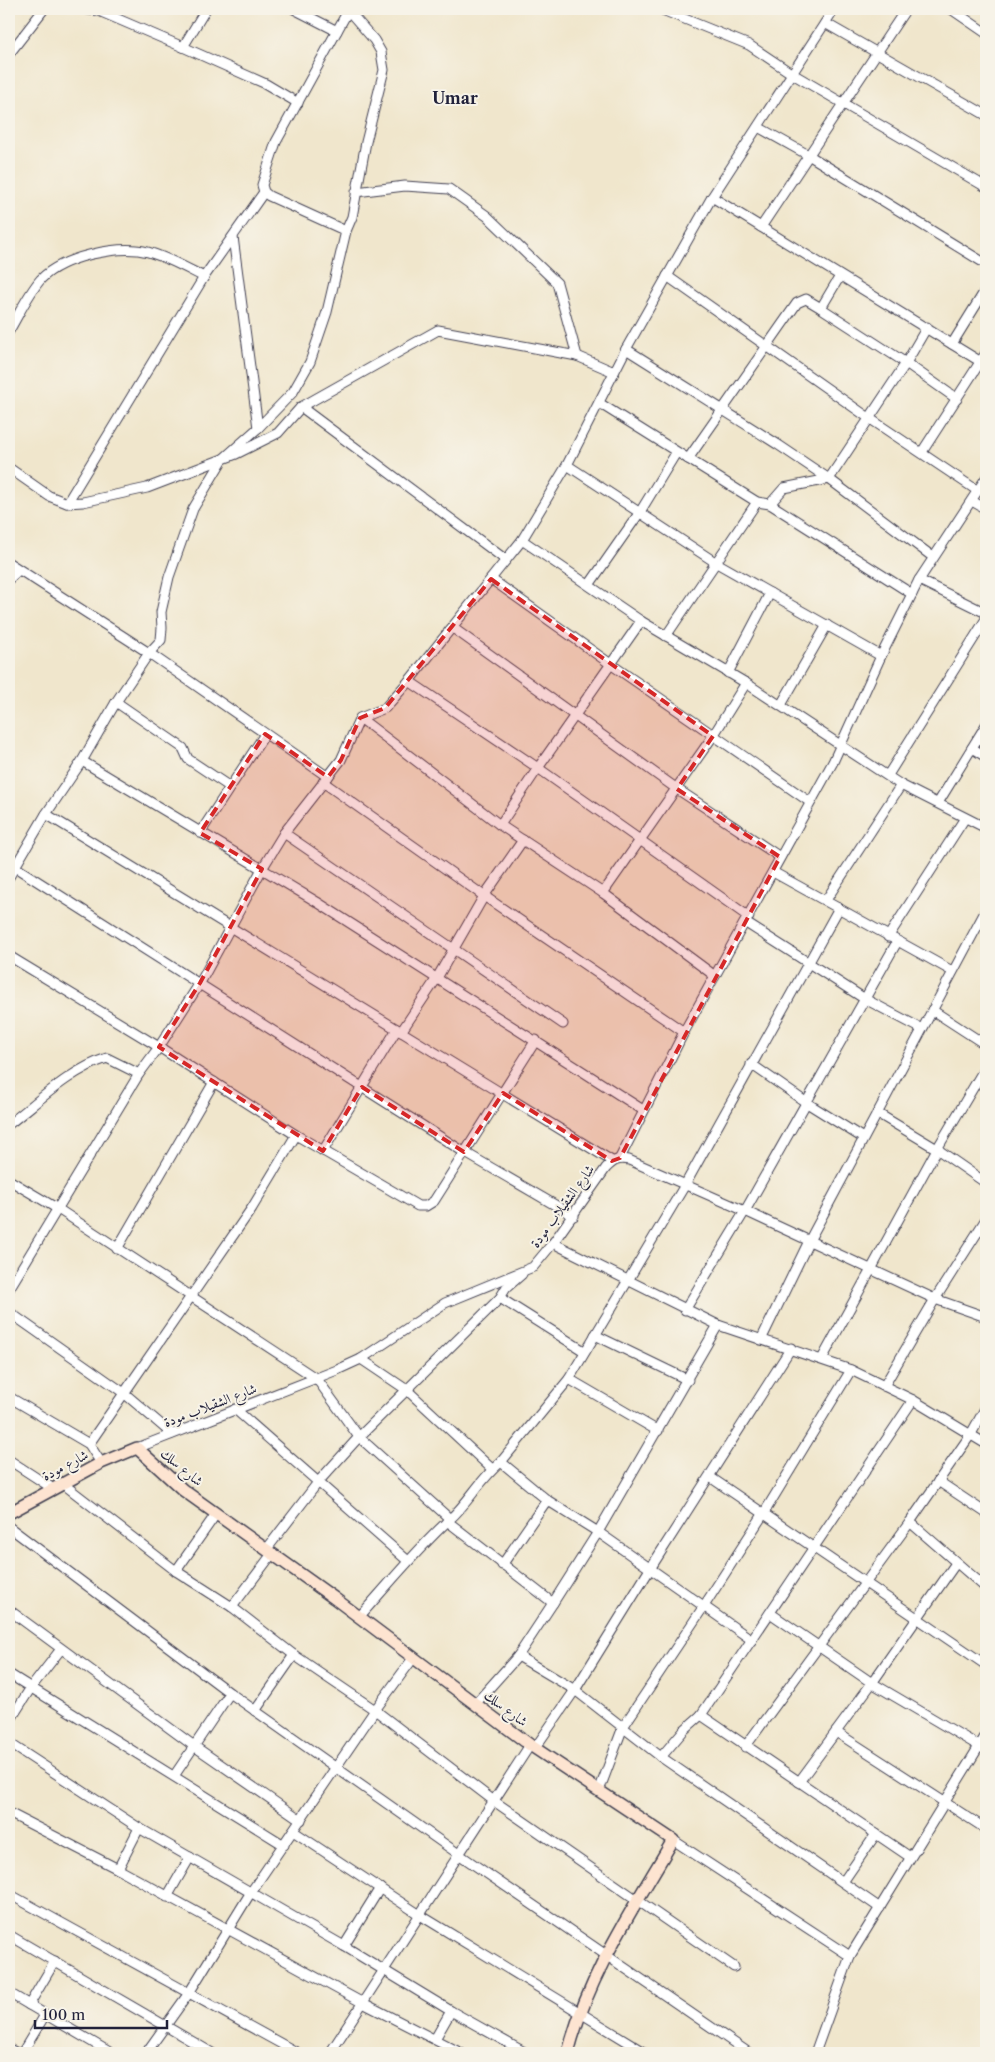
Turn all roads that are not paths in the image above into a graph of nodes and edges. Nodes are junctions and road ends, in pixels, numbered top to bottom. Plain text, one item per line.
1 (44, 9) edge
2 (82, 9) edge
3 (206, 9) edge
4 (294, 9) edge
5 (660, 9) edge
6 (834, 9) edge
7 (906, 9) edge
8 (951, 9) edge
9 (349, 10) edge
10 (825, 23) junction
11 (337, 31) junction
12 (986, 32) edge
13 (183, 47) junction
14 (878, 52) junction
15 (9, 54) edge
16 (791, 73) junction
17 (298, 103) junction
18 (843, 103) junction
19 (986, 115) edge
20 (758, 128) junction
21 (810, 156) junction
22 (986, 187) edge
23 (264, 192) junction
24 (356, 192) junction
25 (712, 197) junction
26 (761, 227) junction
27 (346, 231) junction
28 (233, 237) junction
29 (986, 264) edge
30 (667, 276) junction
31 (840, 276) junction
32 (204, 277) junction
33 (986, 289) edge
34 (821, 308) junction
35 (927, 327) junction
36 (9, 331) edge
37 (952, 344) junction
38 (766, 346) junction
39 (626, 349) junction
40 (986, 353) edge
41 (577, 356) junction
42 (906, 363) junction
43 (983, 363) edge
44 (614, 372) junction
45 (956, 399) junction
46 (599, 403) junction
47 (301, 407) junction
48 (724, 409) junction
49 (869, 418) junction
50 (258, 428) junction
51 (922, 452) junction
52 (676, 453) junction
53 (223, 459) junction
54 (688, 459) junction
55 (567, 465) junction
56 (9, 468) edge
57 (986, 478) edge
58 (829, 479) junction
59 (978, 491) junction
60 (972, 501) junction
61 (757, 502) junction
62 (67, 503) junction
63 (770, 504) junction
64 (986, 509) edge
65 (640, 512) junction
66 (522, 540) junction
67 (933, 557) junction
68 (506, 560) junction
69 (715, 562) junction
70 (9, 563) edge
71 (19, 570) junction
72 (9, 579) edge
73 (491, 579) junction
74 (919, 580) junction
75 (589, 585) junction
76 (770, 593) junction
77 (912, 594) junction
78 (986, 613) edge
79 (986, 620) edge
80 (641, 621) junction
81 (827, 625) junction
82 (453, 628) junction
83 (666, 636) junction
84 (149, 653) junction
85 (881, 656) junction
86 (612, 665) junction
87 (728, 672) junction
88 (409, 681) junction
89 (746, 683) junction
90 (116, 702) junction
91 (781, 705) junction
92 (575, 716) junction
93 (360, 718) junction
94 (986, 725) edge
95 (265, 734) junction
96 (714, 736) junction
97 (840, 745) junction
98 (972, 748) junction
99 (986, 757) edge
100 (82, 761) junction
101 (538, 768) junction
102 (888, 775) junction
103 (326, 780) junction
104 (901, 786) junction
105 (230, 787) junction
106 (676, 789) junction
107 (810, 802) junction
108 (938, 803) junction
109 (46, 814) junction
110 (965, 818) junction
111 (500, 825) junction
112 (986, 828) edge
113 (200, 833) junction
114 (284, 833) junction
115 (523, 840) junction
116 (640, 840) junction
117 (780, 857) junction
118 (15, 867) junction
119 (262, 868) junction
120 (773, 872) junction
121 (9, 877) edge
122 (603, 893) junction
123 (484, 896) junction
124 (826, 900) junction
125 (839, 908) junction
126 (986, 910) edge
127 (747, 920) junction
128 (983, 925) edge
129 (230, 928) junction
130 (888, 937) junction
131 (897, 942) junction
132 (454, 948) junction
133 (9, 956) edge
134 (809, 962) junction
135 (952, 971) junction
136 (715, 976) junction
137 (437, 978) junction
138 (200, 983) junction
139 (866, 999) junction
140 (932, 1010) junction
141 (563, 1024) dead end
142 (922, 1029) junction
143 (399, 1031) junction
144 (684, 1032) junction
145 (536, 1040) junction
146 (986, 1045) edge
147 (159, 1047) junction
148 (751, 1064) junction
149 (986, 1066) edge
150 (139, 1074) junction
151 (214, 1082) junction
152 (362, 1087) junction
153 (503, 1094) junction
154 (807, 1103) junction
155 (643, 1110) junction
156 (876, 1113) junction
157 (9, 1124) edge
158 (296, 1135) junction
159 (863, 1138) junction
160 (937, 1149) junction
161 (323, 1151) junction
162 (464, 1152) junction
163 (616, 1160) junction
164 (9, 1180) edge
165 (986, 1183) edge
166 (685, 1185) junction
167 (58, 1209) junction
168 (745, 1211) junction
169 (574, 1216) junction
170 (986, 1219) edge
171 (809, 1241) junction
172 (554, 1244) junction
173 (117, 1249) junction
174 (526, 1270) junction
175 (869, 1270) junction
176 (628, 1282) junction
177 (9, 1289) edge
178 (191, 1297) junction
179 (500, 1298) junction
180 (935, 1299) junction
181 (685, 1310) junction
182 (9, 1312) edge
183 (986, 1317) edge
184 (718, 1325) junction
185 (595, 1335) junction
186 (761, 1340) junction
187 (790, 1348) junction
188 (584, 1350) junction
189 (361, 1359) junction
190 (822, 1359) junction
191 (851, 1370) junction
192 (317, 1379) junction
193 (569, 1379) junction
194 (688, 1380) junction
195 (884, 1386) junction
196 (407, 1390) junction
197 (124, 1393) junction
198 (9, 1397) edge
199 (913, 1400) junction
200 (986, 1407) edge
201 (235, 1409) junction
202 (658, 1431) junction
203 (172, 1434) junction
204 (971, 1434) junction
205 (359, 1437) junction
206 (89, 1444) junction
207 (986, 1444) edge
208 (137, 1448) junction
209 (9, 1460) edge
210 (501, 1462) junction
211 (101, 1463) junction
212 (492, 1469) junction
213 (710, 1477) junction
214 (319, 1481) junction
215 (938, 1481) junction
216 (57, 1486) junction
217 (547, 1500) junction
218 (9, 1513) edge
219 (764, 1513) junction
220 (986, 1513) edge
221 (216, 1514) junction
222 (448, 1520) junction
223 (910, 1522) junction
224 (9, 1527) edge
225 (598, 1532) junction
226 (814, 1548) junction
227 (269, 1552) junction
228 (408, 1562) junction
229 (956, 1563) junction
230 (502, 1565) junction
231 (650, 1569) junction
232 (176, 1571) junction
233 (866, 1583) junction
234 (986, 1587) edge
235 (553, 1604) junction
236 (704, 1606) junction
237 (232, 1607) junction
238 (9, 1610) edge
239 (770, 1613) junction
240 (359, 1617) junction
241 (916, 1618) junction
242 (752, 1640) junction
243 (819, 1647) junction
244 (61, 1649) junction
245 (294, 1654) junction
246 (518, 1656) junction
247 (414, 1657) junction
248 (986, 1665) edge
249 (9, 1674) edge
250 (872, 1683) junction
251 (30, 1688) junction
252 (575, 1690) junction
253 (230, 1693) junction
254 (476, 1703) junction
255 (375, 1710) junction
256 (255, 1711) junction
257 (701, 1715) junction
258 (9, 1722) edge
259 (623, 1727) junction
260 (836, 1732) junction
261 (986, 1735) edge
262 (9, 1743) edge
263 (194, 1746) junction
264 (533, 1746) junction
265 (745, 1747) junction
266 (983, 1748) edge
267 (662, 1757) junction
268 (336, 1768) junction
269 (174, 1776) junction
270 (799, 1782) junction
271 (599, 1790) junction
272 (494, 1801) junction
273 (946, 1802) junction
274 (9, 1813) edge
275 (301, 1820) junction
276 (140, 1828) junction
277 (986, 1829) edge
278 (294, 1831) junction
279 (876, 1834) junction
280 (673, 1840) junction
281 (284, 1845) junction
282 (460, 1855) junction
283 (190, 1857) junction
284 (910, 1857) junction
285 (118, 1870) junction
286 (843, 1882) junction
287 (380, 1888) junction
288 (251, 1892) junction
289 (9, 1894) edge
290 (167, 1897) junction
291 (638, 1901) junction
292 (880, 1908) junction
293 (420, 1915) junction
294 (228, 1929) junction
295 (9, 1935) edge
296 (344, 1946) junction
297 (606, 1955) junction
298 (850, 1956) junction
299 (55, 1961) junction
300 (734, 1967) dead end
301 (384, 1971) junction
302 (9, 1993) edge
303 (188, 1993) junction
304 (363, 2003) junction
305 (29, 2005) junction
306 (451, 2011) junction
307 (580, 2013) junction
308 (45, 2015) junction
309 (166, 2025) junction
310 (435, 2040) junction
311 (9, 2048) edge
312 (17, 2053) edge
313 (22, 2053) edge
314 (111, 2053) edge
315 (146, 2053) edge
316 (212, 2053) edge
317 (298, 2053) edge
318 (330, 2053) edge
319 (461, 2053) edge
320 (526, 2053) edge
321 (568, 2053) edge
322 (646, 2053) edge
323 (749, 2053) edge
324 (815, 2053) edge

1 - 15 street
2 - 13 street
3 - 13 street
4 - 11 street
5 - 16 street
6 - 10 street
7 - 14 street
8 - 12 street
9 - 11 street
9 - 24 street
10 - 14 street
10 - 16 street
11 - 17 street
13 - 17 street
14 - 18 street
14 - 19 street
16 - 18 street
16 - 20 street
17 - 23 street
18 - 21 street
18 - 22 street
20 - 21 street
20 - 25 street
21 - 26 street
21 - 29 street
23 - 27 street
23 - 28 street
24 - 27 street
24 - 41 street
25 - 26 street
25 - 30 street
26 - 31 street
27 - 50 street
28 - 32 street
28 - 50 street
30 - 38 street
30 - 39 street
31 - 34 street
31 - 35 street
32 - 36 street
32 - 62 street
33 - 37 street
34 - 38 street
34 - 42 street
35 - 37 street
35 - 42 street
37 - 43 street
38 - 48 street
38 - 49 street
39 - 44 street
39 - 48 street
40 - 43 street
41 - 44 street
41 - 47 street
42 - 45 street
42 - 49 street
43 - 45 street
44 - 46 street
45 - 51 street
46 - 52 street
46 - 55 street
47 - 53 street
47 - 68 street
48 - 54 street
48 - 58 street
49 - 51 street
49 - 58 street
50 - 53 street
51 - 59 street
52 - 54 street
52 - 65 street
53 - 62 street
53 - 84 street
54 - 61 street
55 - 65 street
55 - 66 street
56 - 62 street
57 - 59 street, شارع الشقيلاب مودة
58 - 63 street
58 - 67 street
59 - 60 street, شارع الشقيلاب مودة
60 - 64 street
60 - 67 street, شارع الشقيلاب مودة
61 - 63 street
61 - 69 street
63 - 77 street
65 - 69 street
65 - 75 street
66 - 68 street
66 - 75 street
67 - 74 street, شارع الشقيلاب مودة
68 - 73 street
69 - 76 street
69 - 83 street
70 - 71 street
71 - 72 street
71 - 84 street
73 - 82 street
73 - 86 street
74 - 77 street, شارع الشقيلاب مودة
74 - 78 street
75 - 80 street
76 - 81 street
76 - 87 street
77 - 85 street, شارع الشقيلاب مودة
79 - 102 street
80 - 83 street
80 - 86 street
81 - 85 street
81 - 91 street
82 - 88 street
82 - 92 street
83 - 87 street
84 - 90 street
84 - 95 street
85 - 97 street, شارع الشقيلاب مودة
86 - 92 street
86 - 96 street
87 - 89 street
88 - 93 street
88 - 101 street
89 - 91 street
89 - 96 street
90 - 100 street
90 - 105 street
91 - 97 street
92 - 101 street
92 - 106 street
93 - 103 street
93 - 111 street
94 - 98 street
95 - 103 street
95 - 105 street
96 - 106 street
96 - 107 street
97 - 102 street
97 - 107 street, شارع الشقيلاب مودة
98 - 99 street
98 - 108 street
100 - 109 street
100 - 113 street
101 - 111 street
101 - 116 street
102 - 104 street
103 - 114 street
103 - 123 street
104 - 108 street
104 - 124 street
105 - 113 street
106 - 116 street
106 - 117 street
107 - 117 street, شارع الشقيلاب مودة
108 - 110 street
109 - 118 street
109 - 129 street
110 - 112 street
110 - 130 street
111 - 115 street
113 - 119 street
114 - 119 street
114 - 132 street
115 - 122 street
115 - 123 street
116 - 122 street
116 - 127 street
117 - 120 street, شارع الشقيلاب مودة
118 - 121 street
118 - 138 street
119 - 129 street
119 - 137 street
120 - 124 street
120 - 127 street, شارع الشقيلاب مودة
122 - 136 street
123 - 132 street
123 - 144 street
124 - 125 street
125 - 130 street
125 - 134 street
126 - 128 street
127 - 134 street
127 - 136 street, شارع الشقيلاب مودة
128 - 135 street
129 - 138 street
129 - 143 street
130 - 131 street
131 - 135 street
131 - 139 street
132 - 137 street
132 - 141 street
133 - 147 street
134 - 139 street
134 - 148 street
135 - 140 street
136 - 144 street, شارع الشقيلاب مودة
137 - 143 street
137 - 145 street
138 - 147 street
138 - 152 street
139 - 142 street
139 - 154 street
140 - 142 street
140 - 146 street
142 - 156 street
143 - 152 street
143 - 153 street
144 - 155 street, شارع الشقيلاب مودة
145 - 153 street
145 - 155 street
147 - 150 street
147 - 151 street
148 - 154 street
148 - 166 street
149 - 160 street
150 - 157 street
150 - 167 street
151 - 158 street
151 - 173 street
152 - 161 street
152 - 162 street
153 - 162 street
153 - 163 street
154 - 159 street
154 - 168 street
155 - 163 street, شارع الشقيلاب مودة
156 - 159 street
156 - 160 street
158 - 161 street
158 - 178 street
159 - 171 street
160 - 165 street
160 - 175 street
161 - 162 street
162 - 169 street
163 - 166 street
163 - 169 street, شارع الشقيلاب مودة
164 - 167 street
166 - 168 street
166 - 176 street
167 - 173 street
167 - 177 street
168 - 171 street
168 - 181 street
169 - 172 street, شارع الشقيلاب مودة
170 - 180 street
171 - 175 street
171 - 186 street
172 - 174 street, شارع الشقيلاب مودة
172 - 176 street
173 - 178 street
174 - 179 street
174 - 189 street, شارع الشقيلاب مودة
175 - 180 street
175 - 190 street
176 - 181 street
176 - 185 street
178 - 192 street
178 - 197 street
179 - 188 street
179 - 196 street
180 - 183 street
180 - 195 street
181 - 184 street
182 - 197 street
184 - 186 street
184 - 194 street
185 - 188 street
185 - 194 street
186 - 187 street
187 - 190 street
187 - 213 street
188 - 193 street
189 - 192 street, شارع الشقيلاب مودة
189 - 196 street
190 - 191 street
191 - 195 street
191 - 219 street
192 - 201 street, شارع الشقيلاب مودة
192 - 205 street
193 - 202 street
193 - 210 street
194 - 202 street
195 - 199 street
196 - 205 street
196 - 212 street
197 - 203 street
197 - 206 street
198 - 206 street
199 - 204 street
199 - 226 street
200 - 204 street
201 - 203 street, شارع الشقيلاب مودة
201 - 214 street
202 - 225 street
203 - 208 street, شارع الشقيلاب مودة
204 - 207 street
204 - 215 street
205 - 214 street
205 - 222 street
206 - 211 street
208 - 211 street, شارع مودة
208 - 221 street, شارع سلك
209 - 216 street
210 - 212 street
210 - 217 street
211 - 216 street, شارع مودة
212 - 222 street
213 - 219 street
213 - 231 street
214 - 227 street
214 - 228 street
215 - 220 street
215 - 223 street
216 - 218 street, شارع مودة
216 - 232 street
217 - 225 street
217 - 230 street
219 - 226 street
219 - 236 street
221 - 227 street, شارع سلك
221 - 232 street
222 - 228 street
222 - 230 street
223 - 229 street
223 - 233 street
224 - 253 street
225 - 231 street
225 - 235 street
226 - 233 street
226 - 239 street
227 - 237 street
227 - 240 street, شارع سلك
228 - 240 street
229 - 234 street
229 - 241 street
230 - 235 street
231 - 236 street
231 - 252 street
232 - 237 street
233 - 241 street
233 - 243 street
235 - 246 street
236 - 242 street
236 - 259 street
237 - 245 street
238 - 244 street
239 - 242 street
239 - 243 street
240 - 247 street, شارع سلك
241 - 248 street
241 - 250 street
242 - 257 street
243 - 250 street
243 - 265 street
244 - 251 street
244 - 263 street
245 - 255 street
245 - 256 street
246 - 252 street
246 - 254 street
247 - 254 street, شارع سلك
247 - 255 street
249 - 251 street
250 - 260 street
250 - 266 street
251 - 258 street
251 - 269 street
252 - 259 street
252 - 264 street
253 - 256 street
253 - 263 street
254 - 264 street, شارع سلك
255 - 268 street
255 - 272 street
256 - 268 street
257 - 265 street
257 - 267 street
259 - 267 street
259 - 271 street
260 - 270 street
260 - 273 street
261 - 266 street
262 - 276 street
263 - 269 street
263 - 275 street
264 - 271 street, شارع سلك
264 - 272 street
265 - 270 street
266 - 273 street
267 - 286 street
268 - 275 street
268 - 282 street
269 - 281 street
270 - 279 street
271 - 280 street, شارع سلك
272 - 282 street
272 - 291 street
273 - 277 street
273 - 284 street
274 - 285 street
275 - 278 street
276 - 283 street
276 - 285 street
278 - 281 street
278 - 287 street
279 - 284 street
279 - 286 street
280 - 291 street
280 - 298 street
281 - 288 street
282 - 293 street
282 - 297 street
283 - 288 street
283 - 290 street
284 - 292 street
285 - 290 street
286 - 292 street
287 - 293 street
287 - 296 street
288 - 294 street
288 - 296 street
289 - 303 street
290 - 294 street
291 - 297 street
291 - 300 street
292 - 298 street
293 - 301 street
293 - 307 street
294 - 303 street
294 - 304 street
295 - 299 street
296 - 301 street
297 - 307 street
297 - 323 street
298 - 324 street
299 - 305 street
299 - 309 street
301 - 304 street
301 - 306 street
302 - 305 street
303 - 309 street
303 - 317 street
304 - 310 street
304 - 318 street
305 - 308 street
306 - 310 street
306 - 320 street
307 - 321 street
307 - 322 street
308 - 313 street
308 - 314 street
309 - 315 street
309 - 316 street
310 - 319 street
311 - 312 street

